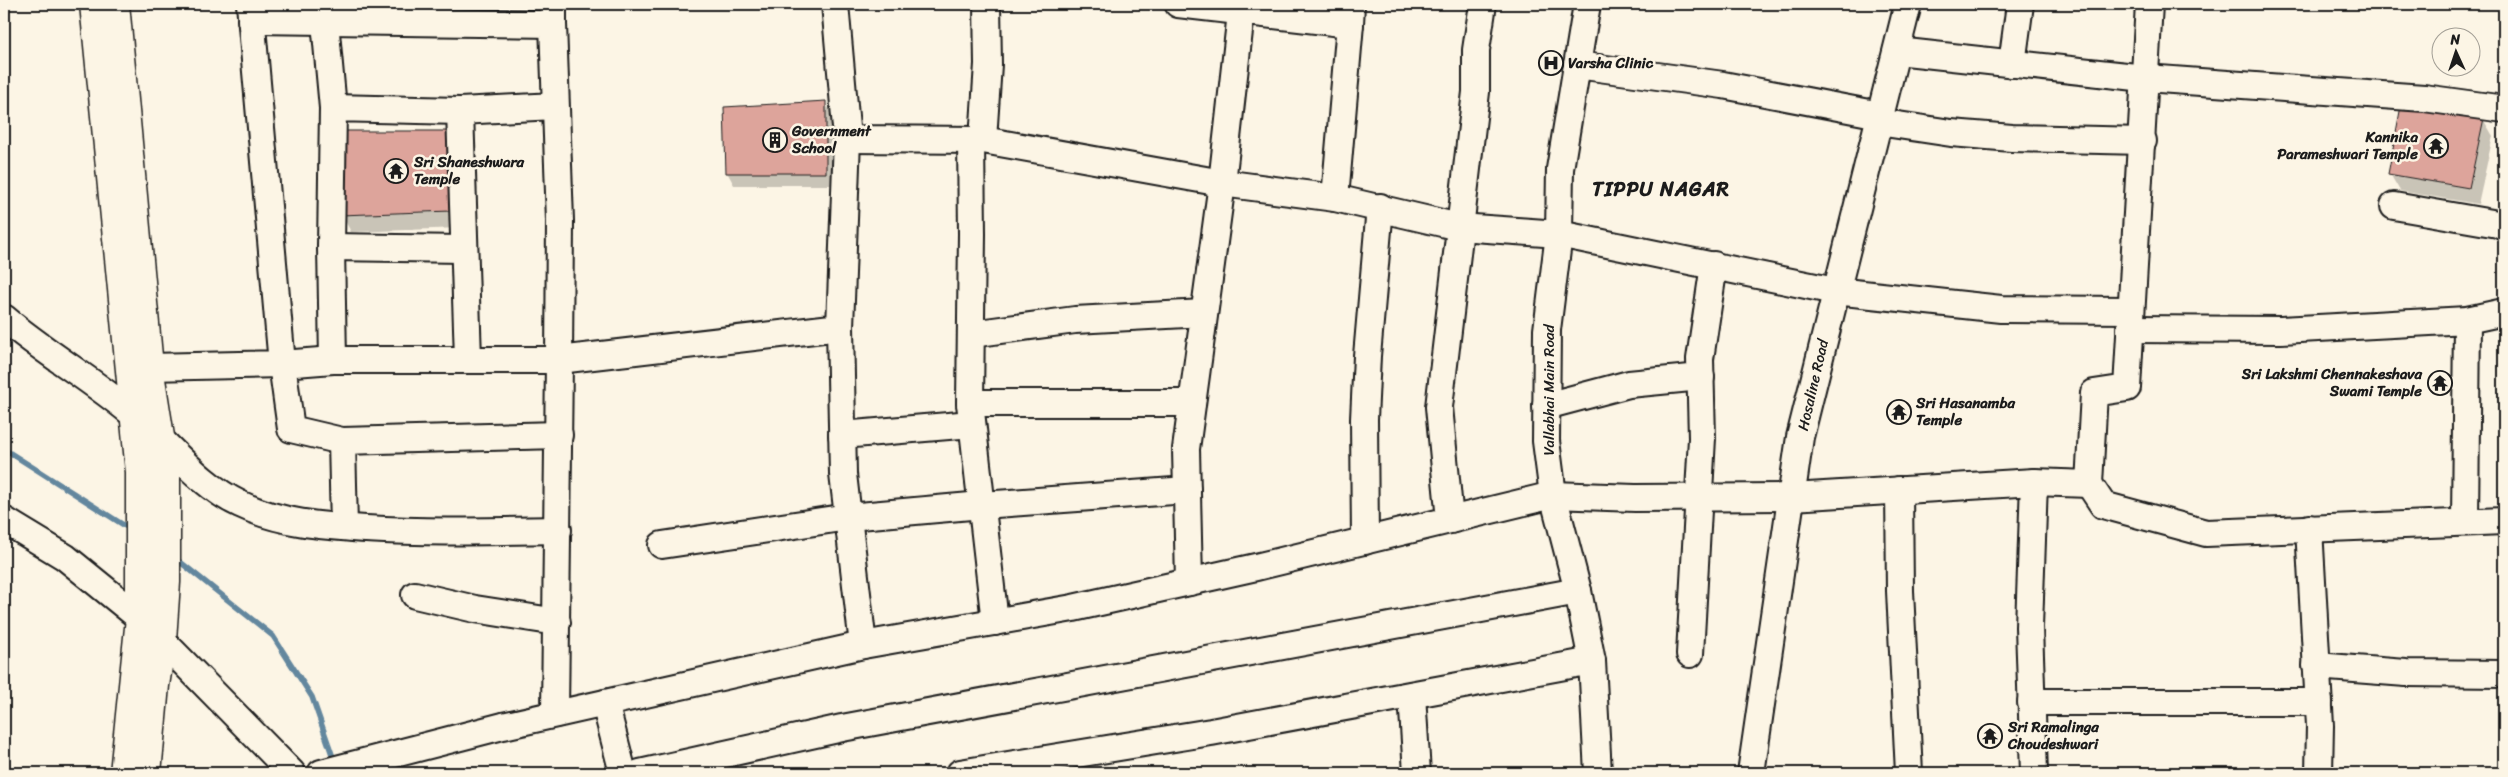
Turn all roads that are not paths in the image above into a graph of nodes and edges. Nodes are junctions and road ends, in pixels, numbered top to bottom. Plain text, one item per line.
1 (94, 4) edge
2 (115, 4) edge
3 (835, 4) edge
4 (987, 4) edge
5 (1178, 4) edge
6 (1483, 4) edge
7 (1587, 4) edge
8 (1908, 4) edge
9 (2020, 4) edge
10 (2149, 4) edge
11 (1242, 7) edge
12 (1296, 11) edge
13 (250, 12) edge
14 (553, 14) edge
15 (1350, 14) edge
16 (325, 22) junction
17 (1897, 51) junction
18 (2012, 64) junction
19 (1577, 65) junction
20 (2146, 78) junction
21 (555, 106) junction
22 (334, 108) junction
23 (2504, 110) edge
24 (460, 111) junction
25 (1879, 119) junction
26 (847, 139) junction
27 (977, 140) junction
28 (2143, 141) junction
29 (1222, 183) junction
30 (1335, 198) junction
31 (2394, 206) dead end
32 (1380, 207) junction
33 (1459, 227) junction
34 (2504, 227) edge
35 (1559, 234) junction
36 (331, 247) junction
37 (463, 249) junction
38 (1714, 265) junction
39 (1836, 291) junction
40 (2504, 312) edge
41 (1204, 313) junction
42 (4, 318) edge
43 (2131, 320) junction
44 (2467, 320) junction
45 (840, 326) junction
46 (971, 334) junction
47 (333, 360) junction
48 (468, 360) junction
49 (559, 360) junction
50 (282, 364) junction
51 (149, 367) junction
52 (1701, 377) junction
53 (1192, 403) junction
54 (1546, 406) junction
55 (971, 413) junction
56 (132, 414) junction
57 (560, 435) junction
58 (842, 435) junction
59 (160, 438) junction
60 (342, 440) junction
61 (153, 473) junction
62 (2034, 482) junction
63 (2089, 484) junction
64 (1187, 490) junction
65 (1899, 490) junction
66 (1553, 495) junction
67 (1792, 497) junction
68 (1699, 498) junction
69 (982, 504) junction
70 (848, 517) junction
71 (4, 520) edge
72 (1450, 520) junction
73 (2465, 521) junction
74 (2504, 521) edge
75 (344, 528) junction
76 (2309, 528) junction
77 (558, 530) junction
78 (1365, 540) junction
79 (662, 545) dead end
80 (153, 579) junction
81 (1189, 582) junction
82 (1578, 591) junction
83 (415, 595) dead end
84 (140, 618) junction
85 (557, 622) junction
86 (995, 622) junction
87 (162, 640) junction
88 (863, 645) junction
89 (1690, 654) dead end
90 (1592, 661) junction
91 (2316, 666) junction
92 (2504, 674) edge
93 (1412, 695) junction
94 (2032, 702) junction
95 (2318, 702) junction
96 (605, 703) junction
97 (555, 714) junction
98 (124, 773) edge
99 (147, 773) edge
100 (292, 773) edge
101 (323, 773) edge
102 (624, 773) edge
103 (640, 773) edge
104 (960, 773) edge
105 (1417, 773) edge
106 (1598, 773) edge
107 (1751, 773) edge
108 (1909, 773) edge
109 (2034, 773) edge
110 (2319, 773) edge

1 - 56 main road
2 - 51 main road
3 - 26 street
4 - 27 street
5 - 11 street
6 - 33 street
7 - 19 street, Vallabhai Main Road
8 - 17 street, Hosaline Road
9 - 18 street
10 - 20 street
11 - 12 street
11 - 29 street
12 - 15 street
13 - 16 street
13 - 50 street
14 - 16 street
14 - 21 street
15 - 30 street
16 - 22 street
17 - 18 street
17 - 25 street, Hosaline Road
18 - 20 street
19 - 25 street
19 - 35 street, Vallabhai Main Road
20 - 23 street
20 - 28 street
21 - 24 street
21 - 49 street
22 - 24 street
22 - 36 street
24 - 37 street
25 - 28 street
25 - 39 street, Hosaline Road
26 - 27 street
26 - 45 street
27 - 29 street
27 - 46 street
28 - 43 street
29 - 30 street
29 - 41 street
30 - 32 street
31 - 34 street
32 - 33 street
32 - 78 street
33 - 35 street
33 - 72 street
35 - 38 street
35 - 54 street, Vallabhai Main Road
36 - 37 street
36 - 47 street
37 - 48 street
38 - 39 street
38 - 52 street
39 - 43 street
39 - 67 street, Hosaline Road
40 - 44 street
41 - 46 street
41 - 53 street
42 - 56 street
43 - 44 street
43 - 63 street
44 - 73 street
45 - 49 street
45 - 58 street
46 - 55 street
47 - 48 street
47 - 50 street
48 - 49 street
49 - 57 street
50 - 51 street
50 - 60 street
51 - 59 main road
52 - 54 street
52 - 68 street
53 - 55 street
53 - 64 street
54 - 66 street, Vallabhai Main Road
55 - 58 street
55 - 69 street
56 - 59 street
56 - 61 main road
57 - 60 street
57 - 77 street
58 - 70 street
59 - 61 main road
59 - 75 street
60 - 75 street
61 - 80 main road
62 - 63 street
62 - 65 street
62 - 94 street
63 - 76 street
64 - 69 street
64 - 81 street
65 - 67 street
65 - 108 street
66 - 68 street
66 - 72 street
66 - 82 street, Vallabhai Main Road
67 - 68 street
67 - 107 street, Hosaline Road
68 - 89 street
69 - 70 street
69 - 86 street
70 - 79 street
70 - 88 street
71 - 84 street
72 - 78 street
73 - 74 street
73 - 76 street
75 - 77 street
76 - 91 street
77 - 85 street
78 - 81 street
80 - 84 main road
80 - 87 main road
81 - 86 street
82 - 90 street, Vallabhai Main Road
82 - 103 street
83 - 85 street
84 - 87 street
84 - 98 main road
85 - 97 street
86 - 88 street
87 - 99 main road
87 - 100 street
88 - 96 street
90 - 93 street
90 - 106 street, Vallabhai Main Road
91 - 92 street
91 - 95 street
93 - 104 street
93 - 105 street
94 - 95 street
94 - 109 street
95 - 110 street
96 - 97 street
96 - 102 street
97 - 101 street

